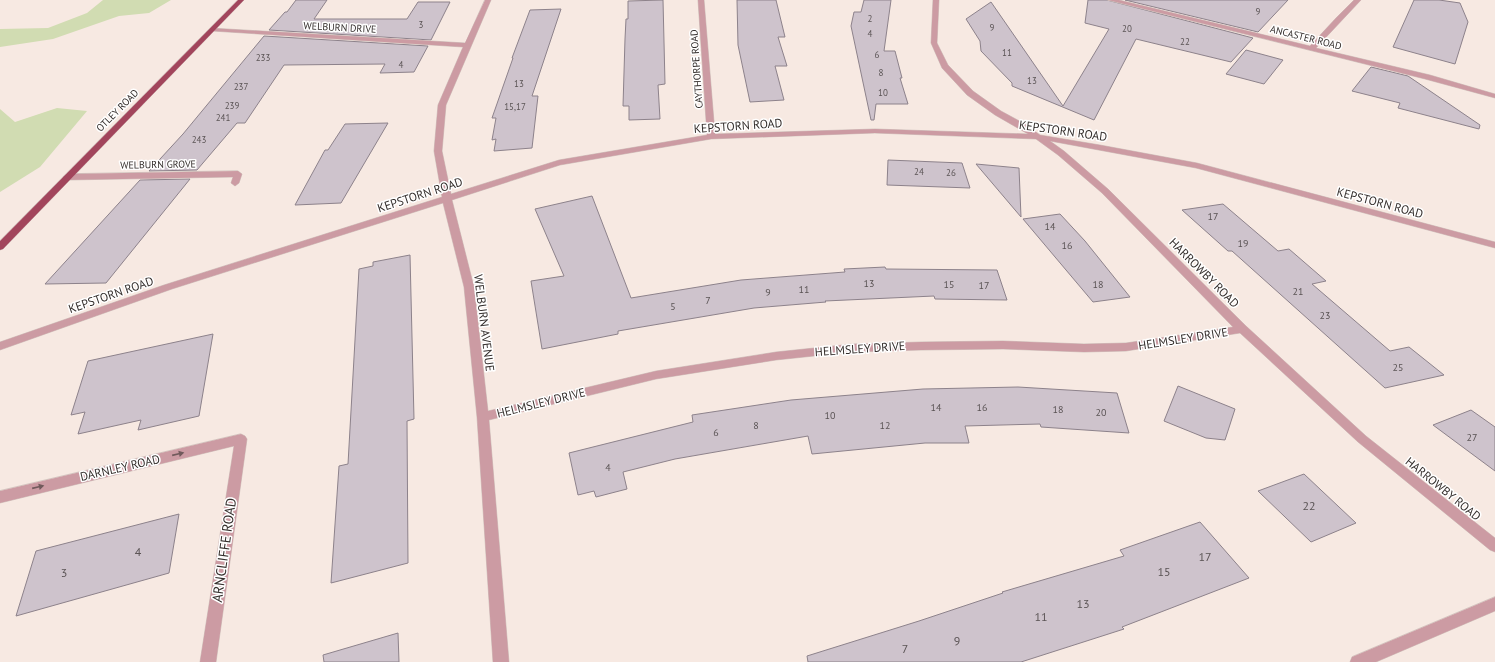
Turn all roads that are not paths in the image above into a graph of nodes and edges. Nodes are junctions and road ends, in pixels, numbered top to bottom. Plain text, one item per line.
1 (241, 0) edge
2 (488, 0) edge
3 (701, 0) edge
4 (936, 0) edge
5 (1111, 0) edge
6 (1358, 0) edge
7 (212, 29) junction
8 (467, 45) junction
9 (1312, 48) junction
10 (1495, 96) edge
11 (712, 137) junction
12 (1038, 137) junction
13 (67, 177) junction
14 (234, 183) dead end
15 (447, 199) junction
16 (10, 236) junction
17 (0, 243) edge
18 (1495, 245) edge
19 (0, 247) edge
20 (1242, 329) junction
21 (0, 346) edge
22 (482, 417) junction
23 (241, 439) joint
24 (0, 497) edge
25 (1495, 546) edge
26 (1495, 604) edge
27 (208, 662) edge
28 (501, 662) edge
29 (1358, 662) edge

1 - 7 highway, OTLEY ROAD
2 - 8 street, WELBURN AVENUE
3 - 11 street, CAYTHORPE ROAD
4 - 12 street, HARROWBY ROAD
5 - 9 street, ANCASTER ROAD
6 - 9 street
7 - 8 street, WELBURN DRIVE
7 - 13 highway, OTLEY ROAD
8 - 15 street, WELBURN AVENUE
9 - 10 street, ANCASTER ROAD
11 - 12 street, KEPSTORN ROAD
11 - 15 street, KEPSTORN ROAD
12 - 18 street, KEPSTORN ROAD
12 - 20 street, HARROWBY ROAD
13 - 14 street, WELBURN GROVE
13 - 16 highway, OTLEY ROAD
15 - 21 street, KEPSTORN ROAD
15 - 22 street, WELBURN AVENUE
16 - 17 highway, OTLEY ROAD
16 - 19 highway, OTLEY ROAD
20 - 22 street, HELMSLEY DRIVE
20 - 25 street, HARROWBY ROAD
22 - 28 street, WELBURN AVENUE
24 -> 23 street, DARNLEY ROAD
23 - 27 street, ARNCLIFFE ROAD
26 - 29 street

